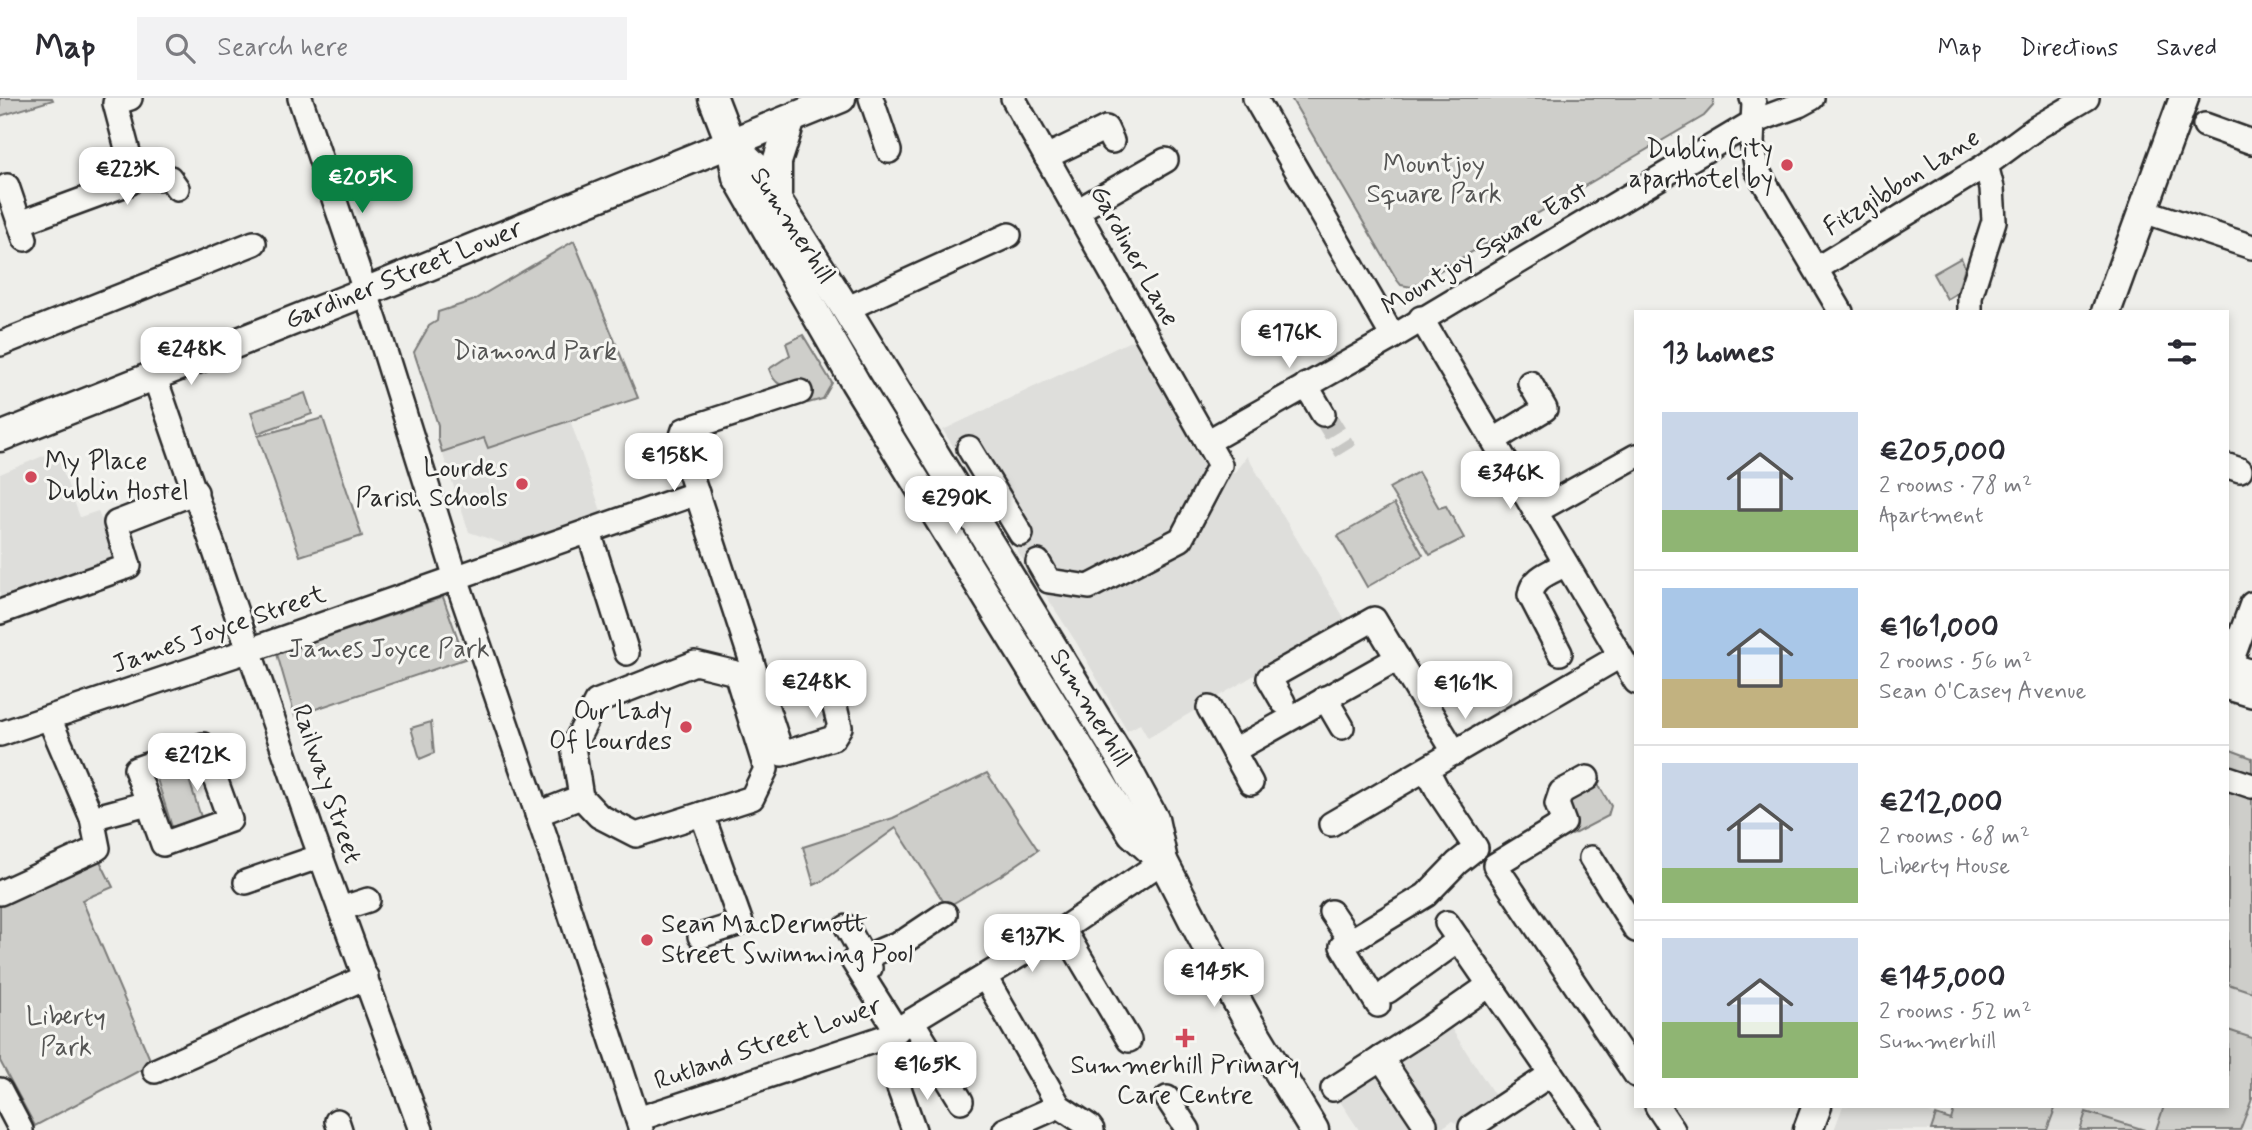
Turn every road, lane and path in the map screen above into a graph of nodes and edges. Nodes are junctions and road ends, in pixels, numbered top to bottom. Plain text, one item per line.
1 (300, 98) edge
2 (713, 98) edge
3 (841, 98) edge
4 (871, 98) edge
5 (1013, 98) edge
6 (1255, 98) edge
7 (1752, 98) edge
8 (1812, 98) edge
9 (2087, 98) edge
10 (2184, 98) edge
11 (118, 100) edge
12 (791, 119) junction
13 (1753, 122) junction
14 (2205, 125) dead end
15 (1112, 141) dead end
16 (730, 142) junction
17 (2252, 142) edge
18 (889, 151) dead end
19 (1046, 157) junction
20 (1166, 160) dead end
21 (1986, 165) junction
22 (133, 177) junction
23 (7, 186) dead end
24 (177, 188) dead end
25 (777, 200) junction
26 (2141, 210) junction
27 (1077, 211) junction
28 (1009, 235) dead end
29 (254, 243) dead end
30 (2252, 247) edge
31 (1816, 269) junction
32 (365, 292) junction
33 (846, 309) junction
34 (1840, 310) edge
35 (1970, 310) edge
36 (2107, 310) edge
37 (1421, 318) junction
38 (1392, 337) junction
39 (0, 344) edge
40 (154, 375) junction
41 (1530, 383) dead end
42 (1306, 385) junction
43 (800, 392) dead end
44 (1323, 414) tunnel mouth
45 (0, 437) edge
46 (1494, 440) junction
47 (1207, 442) junction
48 (970, 448) dead end
49 (1634, 458) edge
50 (196, 492) junction
51 (697, 493) junction
52 (1535, 512) junction
53 (589, 532) junction
54 (1021, 534) dead end
55 (1038, 562) dead end
56 (1566, 564) junction
57 (456, 578) junction
58 (2252, 604) edge
59 (0, 612) edge
60 (250, 650) junction
61 (627, 653) dead end
62 (1560, 653) dead end
63 (1620, 656) junction
64 (1398, 658) junction
65 (2252, 672) edge
66 (2234, 676) edge
67 (1634, 679) edge
68 (762, 691) dead end
69 (1325, 698) junction
70 (1283, 702) dead end
71 (1209, 708) dead end
72 (49, 718) junction
73 (1342, 727) dead end
74 (0, 734) edge
75 (1233, 751) junction
76 (1455, 753) junction
77 (1427, 770) junction
78 (1587, 778) dead end
79 (2229, 778) edge
80 (1249, 781) dead end
81 (2252, 786) edge
82 (581, 797) junction
83 (148, 803) junction
84 (537, 814) junction
85 (702, 814) junction
86 (92, 818) junction
87 (1331, 824) dead end
88 (321, 856) junction
89 (1591, 858) dead end
90 (1163, 861) junction
91 (246, 882) dead end
92 (0, 893) edge
93 (368, 900) dead end
94 (340, 909) junction
95 (1331, 912) dead end
96 (945, 914) dead end
97 (847, 927) dead end
98 (1634, 927) edge
99 (1062, 929) junction
100 (700, 936) dead end
101 (1350, 940) junction
102 (859, 959) junction
103 (366, 977) junction
104 (985, 977) junction
105 (1488, 986) junction
106 (904, 1026) junction
107 (1129, 1040) dead end
108 (1381, 1058) junction
109 (155, 1071) dead end
110 (1634, 1071) edge
111 (1550, 1074) junction
112 (899, 1088) dead end
113 (1333, 1088) dead end
114 (0, 1090) edge
115 (1167, 1098) dead end
116 (961, 1101) dead end
117 (1059, 1106) junction
118 (1658, 1108) edge
119 (1816, 1108) edge
120 (1424, 1124) dead end
121 (640, 1125) edge
122 (1471, 1127) dead end
123 (21, 1130) edge
124 (421, 1130) edge
125 (914, 1130) edge
126 (1005, 1130) edge
127 (1092, 1130) edge
128 (1188, 1130) edge
129 (1314, 1130) edge
130 (1590, 1130) edge
131 (1673, 1130) edge
132 (1808, 1130) edge

1 - 32 street
2 - 16 main road
3 - 12 main road, Gardiner Street Lower
4 - 18 street
5 - 19 street, Gardiner Lane
6 - 38 street
7 - 13 street
8 - 13 street, Mountjoy Square East
9 - 21 street, Fitzgibbon Lane
10 - 26 main road
11 - 22 street
12 - 16 main road, Gardiner Street Lower
12 - 25 main road
13 - 31 street
13 - 37 street, Mountjoy Square East
14 - 17 street
15 - 19 street
16 - 25 main road, Summerhill
16 - 32 main road, Gardiner Street Lower
16 - 90 main road, Summerhill
19 - 27 street, Gardiner Lane
20 - 27 street
21 - 31 street, Fitzgibbon Lane
21 - 35 street
22 - 23 street
22 - 24 street
25 - 33 main road, Summerhill
26 - 30 street
26 - 36 main road
27 - 47 street, Gardiner Lane
28 - 33 street
29 - 39 street
31 - 34 street
32 - 40 main road, Gardiner Street Lower
32 - 57 street
33 - 90 main road, Summerhill
37 - 38 street, Mountjoy Square East
37 - 46 street
38 - 42 street, Mountjoy Square East
40 - 45 main road, Gardiner Street Lower
40 - 50 street, Railway Street
41 - 46 street
42 - 44 street
42 - 47 street, Mountjoy Square East
43 - 51 street
46 - 52 street
47 - 55 street, Gardiner Lane
48 - 54 street
49 - 52 street
50 - 59 street
50 - 60 street, Railway Street
51 - 53 street, James Joyce Street
51 - 68 street
52 - 56 street
53 - 57 street, James Joyce Street
53 - 61 street
56 - 62 street
56 - 63 street
57 - 60 street, James Joyce Street
57 - 84 street
58 - 66 street
60 - 72 street, James Joyce Street
60 - 88 street, Railway Street
63 - 67 street
63 - 76 street
64 - 69 street
64 - 70 street
64 - 76 street
65 - 66 street
69 - 73 street
69 - 75 street
71 - 75 street
72 - 74 street, James Joyce Street
72 - 86 street
75 - 80 street
76 - 77 street
77 - 87 street
77 - 101 street
78 - 110 street
79 - 81 street
82 - 84 street
82 - 85 street
82 - 85 street
83 - 83 street
83 - 86 street
84 - 121 street
85 - 100 street
86 - 92 street
88 - 91 street
88 - 94 street, Railway Street
89 - 98 street
90 - 99 street, Rutland Street Lower
90 - 129 main road, Summerhill
93 - 94 street
94 - 103 street, Railway Street
95 - 101 street
96 - 102 street
97 - 102 street
99 - 104 street, Rutland Street Lower
99 - 107 street
101 - 105 street
102 - 106 street
103 - 109 street
103 - 124 street, Railway Street
104 - 106 street, Rutland Street Lower
104 - 117 street
105 - 108 street
105 - 111 street
106 - 116 street
106 - 121 street, Rutland Street Lower
108 - 113 street
108 - 120 street
111 - 122 street
111 - 130 street
112 - 125 street
114 - 123 street
115 - 128 street
117 - 126 street
117 - 127 street
118 - 131 street
119 - 132 main road

